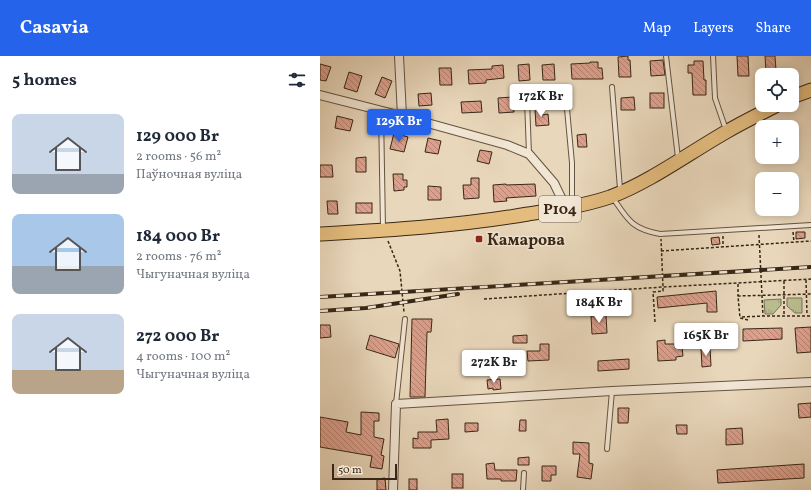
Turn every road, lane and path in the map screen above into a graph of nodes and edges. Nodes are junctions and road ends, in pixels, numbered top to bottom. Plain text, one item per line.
1 (399, 56) edge
2 (666, 56) edge
3 (713, 56) edge
4 (612, 87) dead end
5 (811, 90) edge
6 (799, 94) edge
7 (320, 95) edge
8 (566, 98) dead end
9 (527, 100) dead end
10 (381, 111) junction
11 (764, 112) edge
12 (402, 116) junction
13 (727, 131) junction
14 (529, 154) junction
15 (679, 161) junction
16 (616, 194) junction
17 (569, 207) junction
18 (811, 225) edge
19 (384, 230) junction
20 (793, 233) dead end
21 (320, 234) edge
22 (660, 234) junction
23 (759, 235) dead end
24 (723, 237) dead end
25 (811, 242) edge
26 (794, 243) junction
27 (723, 247) junction
28 (661, 251) junction
29 (811, 279) edge
30 (806, 280) junction
31 (784, 281) junction
32 (738, 284) junction
33 (663, 287) junction
34 (807, 294) junction
35 (811, 294) edge
36 (784, 295) junction
37 (738, 296) junction
38 (484, 299) dead end
39 (807, 315) junction
40 (763, 316) junction
41 (784, 316) junction
42 (811, 316) edge
43 (740, 318) junction
44 (405, 319) joint
45 (748, 320) dead end
46 (655, 322) dead end
47 (811, 382) edge
48 (612, 391) junction
49 (396, 404) junction
50 (608, 449) dead end
51 (524, 473) dead end
52 (393, 490) edge
53 (523, 490) edge

1 - 12 street
2 - 15 lane
3 - 13 lane
4 - 16 lane
5 - 6 main road
7 - 10 street
8 - 17 lane
9 - 14 lane
10 - 12 street
10 - 19 lane
11 - 13 main road, Р104
12 - 14 street
13 - 15 main road, Р104
14 - 17 street
15 - 16 main road, Р104
16 - 17 main road, Р104
16 - 22 lane
17 - 19 main road, Р104
18 - 22 lane
19 - 21 main road, Р104
19 - 44 path
20 - 26 path
22 - 28 path
23 - 40 path, bridge
24 - 27 path
25 - 26 path
26 - 27 path
27 - 28 path
28 - 33 path
29 - 30 path
30 - 31 path
30 - 34 path
31 - 32 path
31 - 36 path
32 - 33 path
32 - 37 path
33 - 38 path
33 - 46 path
34 - 35 path
34 - 36 path
34 - 39 path
36 - 37 path
36 - 41 path
37 - 43 path
39 - 41 path
39 - 42 path
40 - 41 path
40 - 43 path
43 - 45 path
44 - 49 lane
47 - 48 street
48 - 49 street
48 - 50 lane
49 - 52 street
51 - 53 lane

